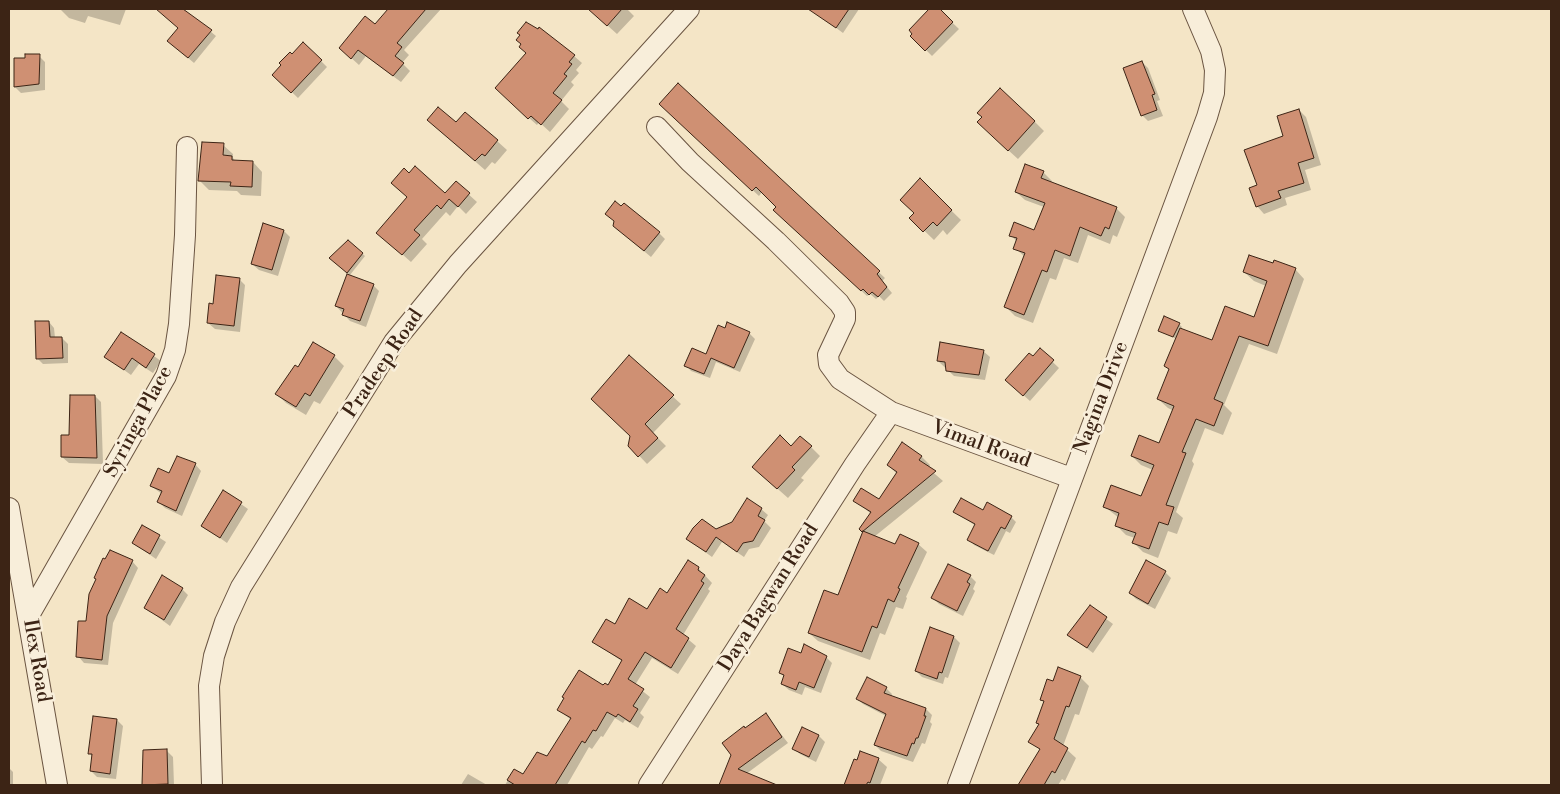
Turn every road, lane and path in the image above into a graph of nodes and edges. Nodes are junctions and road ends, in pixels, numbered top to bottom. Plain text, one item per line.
1 (689, 9) edge
2 (1193, 9) edge
3 (657, 127) dead end
4 (187, 147) dead end
5 (891, 412) junction
6 (1071, 478) junction
7 (9, 508) edge
8 (28, 616) junction
9 (57, 785) edge
10 (212, 785) edge
11 (649, 785) edge
12 (958, 785) edge

1 - 10 street, Pradeep Road
2 - 6 street, Nagina Drive
3 - 5 street, Vimal Road
4 - 8 street, Syringa Place
5 - 6 street, Vimal Road
5 - 11 street, Daya Bagwan Road
6 - 12 street, Nagina Drive
7 - 8 street, Ilex Road
8 - 9 street, Ilex Road

